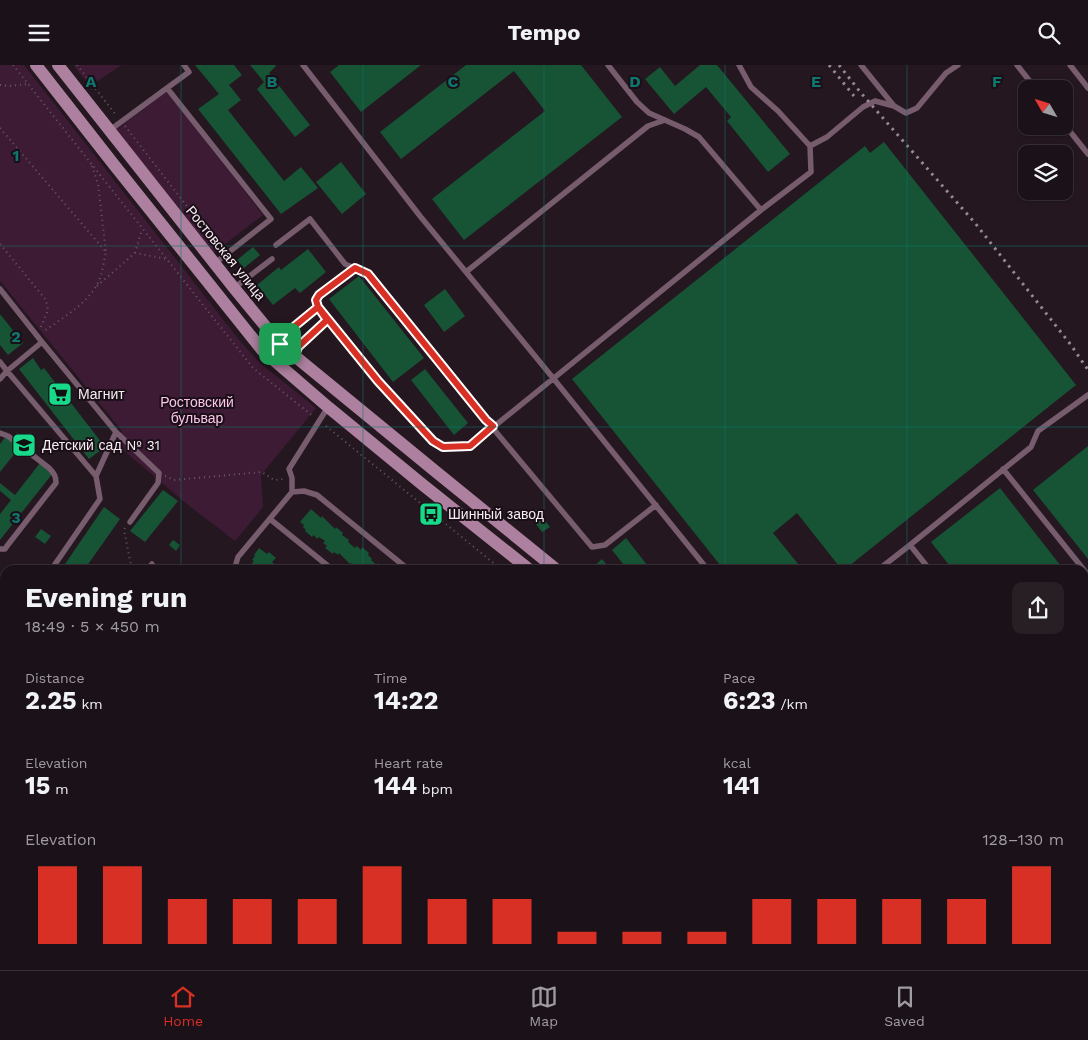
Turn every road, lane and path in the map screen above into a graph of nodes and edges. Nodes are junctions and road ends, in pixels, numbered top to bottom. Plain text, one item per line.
1 (36, 65) edge
2 (58, 65) edge
3 (184, 65) edge
4 (303, 65) edge
5 (608, 65) edge
6 (739, 65) edge
7 (861, 65) edge
8 (958, 65) edge
9 (1017, 65) edge
10 (1070, 65) edge
11 (1029, 80) edge
12 (28, 84) dead end
13 (0, 85) edge
14 (167, 88) junction
15 (1088, 88) edge
16 (894, 106) junction
17 (665, 120) junction
18 (0, 128) edge
19 (110, 130) junction
20 (1073, 135) edge
21 (810, 145) junction
22 (1088, 155) edge
23 (90, 163) dead end
24 (761, 210) junction
25 (142, 229) dead end
26 (0, 244) edge
27 (276, 245) dead end
28 (106, 252) junction
29 (135, 253) junction
30 (167, 259) dead end
31 (272, 259) dead end
32 (215, 263) junction
33 (355, 268) junction
34 (466, 272) junction
35 (95, 287) junction
36 (234, 288) junction
37 (0, 289) edge
38 (318, 307) junction
39 (327, 320) junction
40 (38, 336) junction
41 (42, 342) junction
42 (280, 344) junction
43 (269, 356) junction
44 (295, 356) junction
45 (0, 363) edge
46 (7, 371) junction
47 (553, 378) junction
48 (0, 379) edge
49 (1088, 395) edge
50 (328, 407) junction
51 (493, 426) junction
52 (116, 432) junction
53 (0, 433) edge
54 (1003, 469) junction
55 (159, 473) junction
56 (96, 476) junction
57 (292, 478) junction
58 (292, 492) junction
59 (656, 505) junction
60 (270, 519) junction
61 (130, 523) joint
62 (910, 545) junction
63 (0, 549) edge
64 (54, 565) edge
65 (131, 565) edge
66 (236, 565) edge
67 (327, 565) edge
68 (403, 565) edge
69 (524, 565) edge
70 (551, 565) edge
71 (704, 565) edge
72 (884, 565) edge
73 (926, 565) edge
74 (1080, 565) edge

1 - 43 street
2 - 19 street, Ростовская улица
3 - 14 lane
4 - 34 lane
5 - 17 lane
6 - 21 lane
7 - 16 lane
8 - 16 lane
9 - 11 lane
10 - 15 lane
12 - 13 path
14 - 19 lane
14 - 32 lane
16 - 21 lane
17 - 24 lane
17 - 34 lane
18 - 28 path
19 - 32 street, Ростовская улица
20 - 22 lane
21 - 24 lane
23 - 28 path
24 - 47 lane
25 - 29 path
26 - 40 path
27 - 33 lane
28 - 35 path
29 - 30 path
29 - 35 path
31 - 36 lane
32 - 36 street, Ростовская улица
33 - 38 lane
33 - 51 lane
34 - 47 lane
35 - 40 path
36 - 42 street, Ростовская улица
37 - 40 lane
38 - 39 lane
38 - 42 lane
39 - 44 lane
39 - 51 lane
40 - 41 lane
41 - 46 lane
41 - 52 lane
42 - 43 street
42 - 44 street, Ростовская улица
43 - 50 street
44 - 70 street, Ростовская улица
45 - 46 lane
46 - 48 lane
46 - 56 lane
47 - 51 lane
47 - 59 lane
49 - 54 lane
50 - 57 lane
50 - 69 street
51 - 59 lane
52 - 55 lane
52 - 56 lane
53 - 63 lane
54 - 62 lane
54 - 74 lane
55 - 57 path
55 - 61 lane
56 - 64 lane
57 - 58 lane
58 - 60 lane
58 - 68 lane
59 - 71 lane
60 - 66 lane
60 - 67 lane
61 - 65 path
62 - 72 lane
62 - 73 lane

